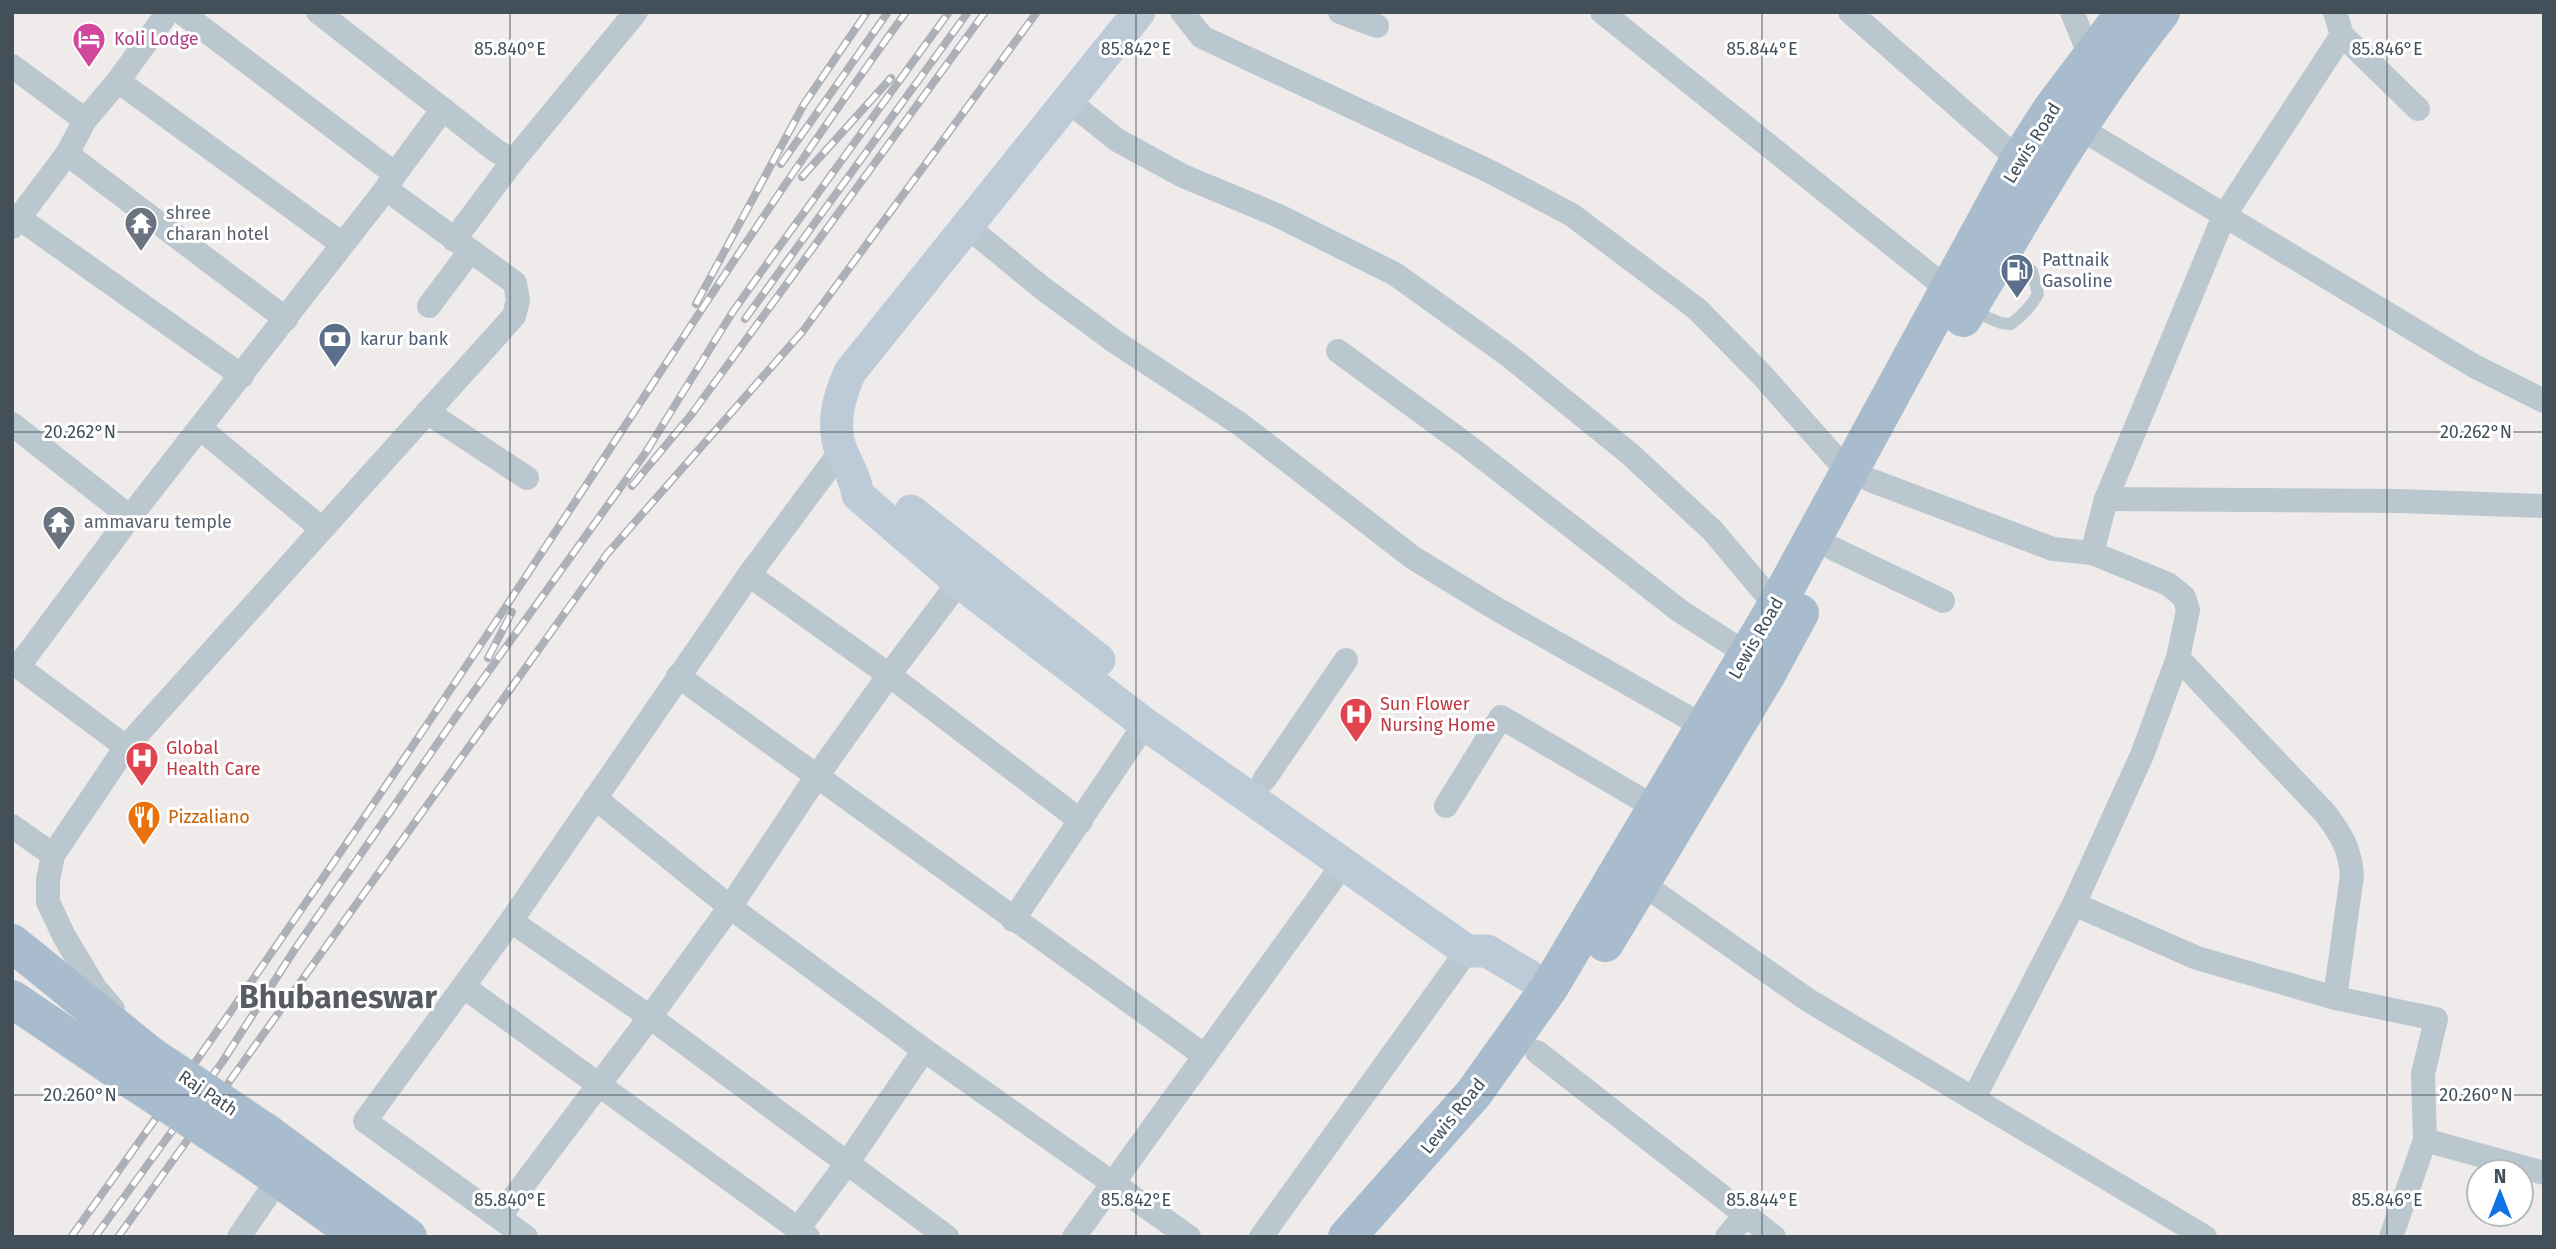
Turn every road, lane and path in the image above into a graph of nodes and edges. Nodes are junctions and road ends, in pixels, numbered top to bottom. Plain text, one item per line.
1 (168, 12) edge
2 (181, 12) edge
3 (318, 12) edge
4 (636, 12) edge
5 (1139, 12) edge
6 (1182, 12) edge
7 (1340, 12) edge
8 (1602, 12) edge
9 (1850, 12) edge
10 (2072, 12) edge
11 (2125, 12) edge
12 (2161, 12) edge
13 (2338, 24) edge
14 (1377, 26) dead end
15 (2090, 56) junction
16 (12, 66) edge
17 (118, 81) junction
18 (1067, 100) junction
19 (443, 109) junction
20 (2418, 109) dead end
21 (85, 120) junction
22 (2078, 127) junction
23 (67, 154) junction
24 (2019, 160) junction
25 (513, 161) junction
26 (390, 182) junction
27 (2224, 216) junction
28 (16, 222) edge
29 (968, 227) junction
30 (342, 244) junction
31 (462, 245) junction
32 (2004, 249) junction
33 (1959, 300) junction
34 (429, 306) dead end
35 (286, 319) junction
36 (1338, 351) dead end
37 (242, 376) junction
38 (2544, 401) edge
39 (427, 412) junction
40 (12, 424) edge
41 (201, 429) junction
42 (848, 463) junction
43 (1859, 476) junction
44 (527, 478) dead end
45 (2106, 499) junction
46 (2544, 506) edge
47 (130, 517) junction
48 (322, 529) junction
49 (1834, 549) junction
50 (2092, 553) junction
51 (749, 575) junction
52 (959, 582) junction
53 (1943, 601) dead end
54 (1776, 606) junction
55 (1747, 654) junction
56 (2178, 659) junction
57 (1346, 660) dead end
58 (15, 664) edge
59 (889, 675) junction
60 (678, 676) junction
61 (1145, 724) junction
62 (1703, 726) junction
63 (126, 747) junction
64 (817, 776) junction
65 (1264, 780) junction
66 (595, 798) junction
67 (1446, 806) dead end
68 (1654, 807) junction
69 (1081, 821) junction
70 (12, 826) edge
71 (53, 855) junction
72 (1344, 863) junction
73 (1643, 884) junction
74 (2074, 904) junction
75 (730, 907) junction
76 (1013, 920) junction
77 (512, 921) junction
78 (12, 943) edge
79 (1477, 951) junction
80 (464, 987) junction
81 (1549, 988) junction
82 (2335, 998) junction
83 (12, 999) edge
84 (650, 1017) junction
85 (924, 1050) junction
86 (1537, 1052) junction
87 (1205, 1056) junction
88 (140, 1067) junction
89 (601, 1084) junction
90 (1974, 1098) junction
91 (2425, 1140) junction
92 (267, 1157) junction
93 (848, 1162) junction
94 (2544, 1173) edge
95 (1112, 1181) junction
96 (1747, 1213) junction
97 (499, 1217) junction
98 (803, 1233) edge
99 (239, 1237) edge
100 (361, 1237) edge
101 (408, 1237) edge
102 (526, 1237) edge
103 (947, 1237) edge
104 (1074, 1237) edge
105 (1189, 1237) edge
106 (1261, 1237) edge
107 (1347, 1237) edge
108 (1382, 1237) edge
109 (1727, 1237) edge
110 (1774, 1237) edge
111 (2205, 1237) edge
112 (2391, 1237) edge

1 - 17 street
2 - 26 street
3 - 19 street
4 - 25 street
5 - 18 street
6 - 43 street
7 - 14 street
8 - 33 street
9 - 24 street
10 - 15 street
11 - 15 main road, Lewis Road
12 - 22 main road, Lewis Road
13 - 20 street
13 - 27 street
15 - 24 main road, Lewis Road
16 - 21 street
17 - 21 street
17 - 30 street
18 - 29 street
18 - 54 street
19 - 25 street
19 - 26 street
21 - 23 street
22 - 27 street
22 - 32 main road, Lewis Road
23 - 28 street
23 - 35 street
24 - 33 main road, Lewis Road
25 - 31 street
26 - 30 street
26 - 31 street
27 - 38 street
27 - 45 street
28 - 37 street
29 - 42 street
29 - 62 street
30 - 35 street
31 - 34 street
31 - 39 street
32 - 33 main road, Lewis Road
32 - 33 lane
33 - 43 main road, Lewis Road
35 - 37 street
36 - 55 street
37 - 41 street
39 - 44 street
39 - 48 street
40 - 47 street
41 - 47 street
41 - 48 street
42 - 51 street
42 - 52 street
42 - 65 street
43 - 49 main road, Lewis Road
43 - 50 street
43 - 54 main road, Lewis Road
45 - 46 street
45 - 50 street
47 - 58 street
48 - 63 street
49 - 53 street
49 - 73 main road, Lewis Road
50 - 56 street
51 - 59 street
51 - 60 street
52 - 59 street
52 - 61 street
54 - 55 main road, Lewis Road
55 - 62 main road, Lewis Road
56 - 74 street
56 - 82 street
57 - 65 street
58 - 63 street
59 - 64 street
59 - 69 street
60 - 64 street
60 - 66 street
61 - 69 street
61 - 72 street
62 - 68 main road, Lewis Road
63 - 71 street
64 - 75 street
64 - 76 street
65 - 79 street
66 - 75 street
66 - 77 street
67 - 68 street
68 - 81 main road, Lewis Road
69 - 76 street
70 - 71 street
71 - 88 street
72 - 79 street
72 - 87 street
73 - 86 main road, Lewis Road
73 - 90 street
74 - 82 street
74 - 90 street
75 - 84 street
75 - 85 street
76 - 87 street
77 - 80 street
77 - 84 street
78 - 88 main road, Raj Path
79 - 81 street
79 - 106 street
80 - 89 street
80 - 97 street
81 - 107 main road, Lewis Road
82 - 91 street
83 - 88 main road, Raj Path
84 - 89 street
84 - 93 street
85 - 93 street
85 - 95 street
86 - 96 street
86 - 108 main road, Lewis Road
87 - 95 street
88 - 92 main road, Raj Path, bridge
89 - 97 street
89 - 98 street
90 - 111 street
91 - 94 street
91 - 112 street
92 - 99 street
92 - 100 main road, Raj Path
92 - 101 main road, Raj Path
93 - 98 street
93 - 103 street
95 - 104 street
95 - 105 street
96 - 109 street
96 - 110 street
97 - 102 street

